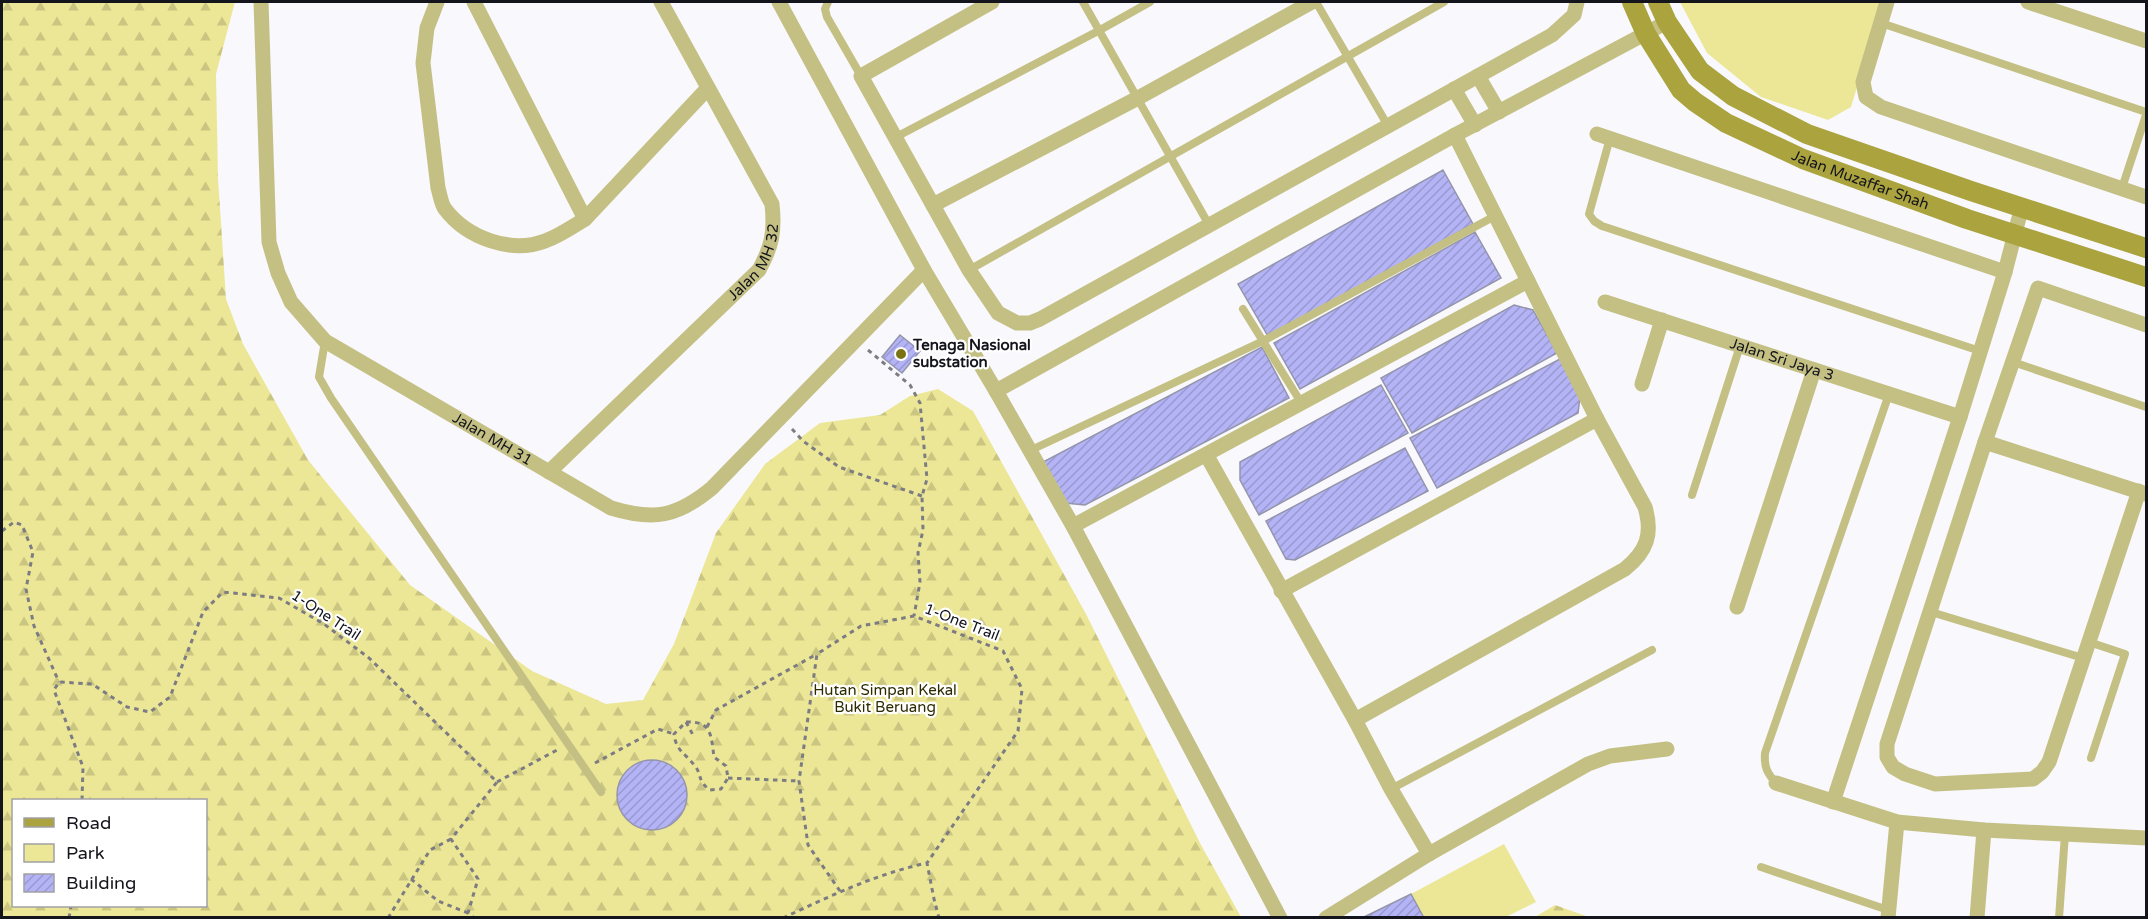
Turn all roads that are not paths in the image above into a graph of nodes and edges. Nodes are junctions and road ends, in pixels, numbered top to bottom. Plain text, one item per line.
1 (261, 2) edge
2 (437, 2) edge
3 (474, 2) edge
4 (661, 2) edge
5 (779, 2) edge
6 (828, 2) edge
7 (992, 2) edge
8 (1083, 2) edge
9 (1150, 2) edge
10 (1314, 2) edge
11 (1444, 2) edge
12 (1577, 2) edge
13 (1632, 2) edge
14 (1658, 2) edge
15 (1887, 2) edge
16 (2028, 2) edge
17 (1667, 22) junction
18 (1881, 23) junction
19 (1100, 30) junction
20 (1646, 34) junction
21 (2146, 41) edge
22 (1348, 55) junction
23 (861, 76) junction
24 (1478, 76) junction
25 (707, 88) junction
26 (1454, 89) junction
27 (1138, 98) junction
28 (1499, 112) junction
29 (2146, 113) edge
30 (1475, 125) junction
31 (1388, 126) junction
32 (1455, 135) junction
33 (1604, 136) joint
34 (896, 137) junction
35 (1171, 157) junction
36 (2122, 188) junction
37 (2146, 197) edge
38 (933, 205) junction
39 (2022, 206) junction
40 (1495, 216) junction
41 (585, 219) junction
42 (1209, 225) junction
43 (2015, 234) junction
44 (2146, 248) edge
45 (924, 270) junction
46 (969, 270) junction
47 (2005, 272) junction
48 (2146, 277) edge
49 (1528, 281) junction
50 (1605, 302) dead end
51 (1243, 309) dead end
52 (1662, 320) junction
53 (2146, 325) edge
54 (325, 341) junction
55 (1263, 341) junction
56 (1740, 346) junction
57 (1980, 351) junction
58 (2013, 362) junction
59 (1814, 370) junction
60 (1642, 384) dead end
61 (996, 391) junction
62 (1889, 394) junction
63 (1302, 404) junction
64 (2146, 407) edge
65 (1959, 417) junction
66 (1597, 419) junction
67 (1985, 442) junction
68 (1029, 451) junction
69 (1207, 456) junction
70 (549, 472) junction
71 (2143, 493) edge
72 (1692, 495) dead end
73 (1073, 526) junction
74 (1281, 591) junction
75 (1737, 607) dead end
76 (1931, 612) junction
77 (2089, 642) junction
78 (1652, 650) dead end
79 (2083, 658) junction
80 (1355, 720) junction
81 (1667, 749) dead end
82 (2091, 758) dead end
83 (1776, 783) joint
84 (1391, 789) junction
85 (601, 792) dead end
86 (1833, 802) junction
87 (1897, 822) junction
88 (1984, 830) junction
89 (2065, 834) junction
90 (2146, 838) edge
91 (1430, 854) junction
92 (1761, 867) dead end
93 (1888, 914) edge
94 (1280, 918) edge
95 (1326, 918) edge
96 (1977, 918) edge
97 (2059, 918) edge

1 - 54 street, Jalan MH 31
2 - 41 street
3 - 41 street
4 - 25 street, Jalan MH 32
5 - 45 street
6 - 23 lane
7 - 23 street
8 - 19 lane
9 - 19 lane
10 - 22 lane
10 - 27 street
11 - 22 lane
12 - 24 street
13 - 20 main road, Jalan Muzaffar Shah
14 - 17 main road, Jalan Muzaffar Shah
15 - 18 street
16 - 21 street
17 - 20 street
17 - 39 main road, Jalan Muzaffar Shah
18 - 29 lane
18 - 36 street
19 - 27 lane
19 - 34 lane
20 - 28 street
20 - 43 main road, Jalan Muzaffar Shah
22 - 31 lane
22 - 35 lane
23 - 34 street
24 - 26 street
24 - 28 street
25 - 41 street
25 - 70 street, Jalan MH 32
26 - 30 street
26 - 31 street
27 - 35 lane
27 - 38 street
28 - 30 street
29 - 36 lane
30 - 32 street
31 - 42 street
32 - 40 street
32 - 61 street
33 - 47 street
33 - 57 lane
34 - 38 street
35 - 42 lane
35 - 46 lane
36 - 37 street
38 - 46 street
39 - 43 street
39 - 44 main road, Jalan Muzaffar Shah
40 - 49 street
40 - 55 lane
42 - 46 street
43 - 47 street
43 - 48 main road, Jalan Muzaffar Shah
45 - 61 street
45 - 70 street, Jalan MH 31
47 - 57 street
49 - 63 street
49 - 66 street
50 - 52 street, Jalan Sri Jaya 3
51 - 55 lane
52 - 56 street, Jalan Sri Jaya 3
52 - 60 street
53 - 58 street
54 - 70 street, Jalan MH 31
54 - 85 lane
55 - 63 lane
55 - 68 lane
56 - 59 street, Jalan Sri Jaya 3
56 - 72 lane
57 - 65 street
58 - 64 lane
58 - 67 street
59 - 62 street, Jalan Sri Jaya 3
59 - 75 street
61 - 68 street
62 - 65 street, Jalan Sri Jaya 3
62 - 83 lane
63 - 69 street
65 - 86 street
66 - 74 street
66 - 80 street
67 - 71 street
67 - 76 street
68 - 73 street
69 - 73 street
69 - 74 street
71 - 77 street
73 - 94 street
74 - 80 street
76 - 79 lane
76 - 79 street
77 - 79 street
77 - 82 lane
78 - 84 lane
80 - 84 street
81 - 91 street
83 - 86 street
84 - 91 street
86 - 87 street
87 - 88 street
87 - 93 street
88 - 89 street
88 - 96 street
89 - 90 street
89 - 97 lane
91 - 95 street
92 - 93 lane

